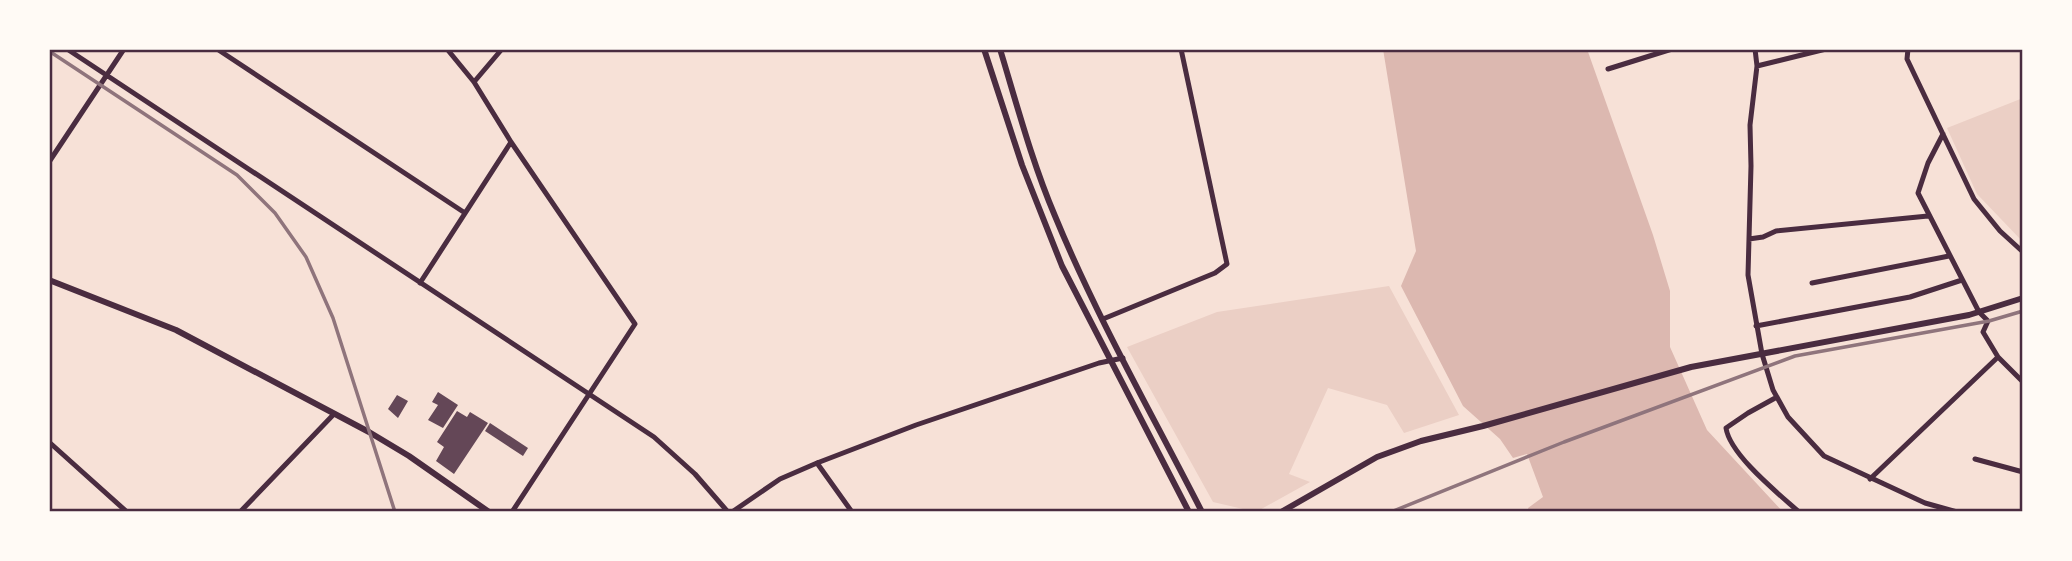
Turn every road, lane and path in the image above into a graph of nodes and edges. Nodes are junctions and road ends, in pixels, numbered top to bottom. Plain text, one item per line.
1 (67, 49) edge
2 (124, 49) edge
3 (218, 49) edge
4 (447, 49) edge
5 (502, 49) edge
6 (984, 49) edge
7 (1000, 49) edge
8 (1181, 49) edge
9 (1672, 49) edge
10 (1755, 49) edge
11 (1826, 49) edge
12 (1908, 49) edge
13 (1757, 66) junction
14 (1608, 69) dead end
15 (106, 74) junction
16 (474, 82) junction
17 (1943, 134) junction
18 (511, 142) junction
19 (49, 162) edge
20 (465, 213) junction
21 (1928, 216) junction
22 (1749, 239) junction
23 (2023, 252) edge
24 (1949, 256) junction
25 (1962, 279) junction
26 (49, 280) edge
27 (420, 283) junction
28 (1812, 283) dead end
29 (2023, 298) edge
30 (1979, 312) junction
31 (1103, 319) junction
32 (1756, 326) junction
33 (1762, 354) junction
34 (1998, 357) junction
35 (1123, 358) junction
36 (1110, 360) junction
37 (2023, 382) edge
38 (590, 394) junction
39 (1777, 397) junction
40 (334, 414) junction
41 (49, 442) edge
42 (1975, 459) dead end
43 (817, 463) junction
44 (2023, 472) edge
45 (1870, 479) junction
46 (127, 512) edge
47 (240, 512) edge
48 (489, 512) edge
49 (512, 512) edge
50 (730, 512) edge
51 (852, 512) edge
52 (1189, 512) edge
53 (1202, 512) edge
54 (1281, 512) edge
55 (1799, 512) edge
56 (1957, 512) edge

1 - 15 street
2 - 15 street
3 - 20 street
4 - 16 street
5 - 16 street
6 - 36 street
7 - 31 street
8 - 31 street
9 - 14 street
10 - 13 street
11 - 13 street
12 - 17 street
13 - 22 street
15 - 19 street
15 - 27 street
16 - 18 street
17 - 21 street
17 - 23 street
18 - 20 street
18 - 38 street
20 - 27 street
21 - 22 street
21 - 24 street
22 - 32 street
24 - 25 street
24 - 28 street
25 - 30 street
25 - 32 street
26 - 40 street
27 - 38 street
29 - 30 street
30 - 33 street
30 - 34 street
31 - 35 street
32 - 33 street
33 - 39 street
33 - 54 street
34 - 37 street
34 - 45 street
35 - 36 street
35 - 53 street
36 - 43 street
36 - 52 street
38 - 49 street
38 - 50 street
39 - 45 street
39 - 55 street
40 - 47 street
40 - 48 street
41 - 46 street
42 - 44 street
43 - 50 street
43 - 51 street
45 - 56 street

